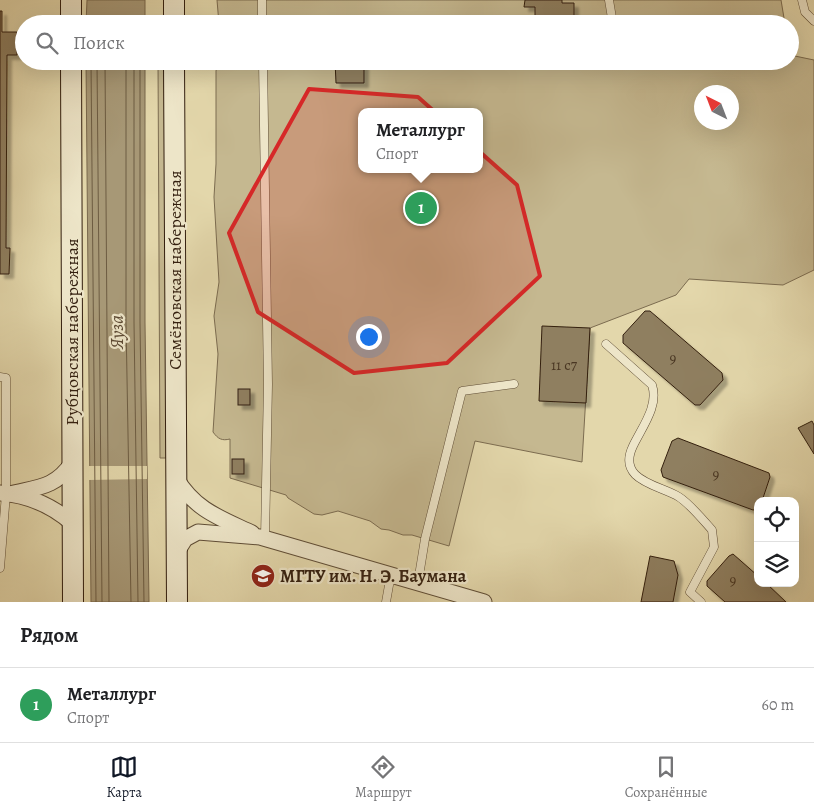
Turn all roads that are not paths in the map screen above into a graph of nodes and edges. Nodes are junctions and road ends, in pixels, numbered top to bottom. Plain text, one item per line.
1 (71, 0) edge
2 (174, 0) edge
3 (262, 0) edge
4 (608, 0) edge
5 (802, 0) edge
6 (71, 15) edge
7 (174, 15) edge
8 (262, 15) edge
9 (611, 15) edge
10 (814, 22) edge
11 (71, 70) edge
12 (174, 70) edge
13 (263, 70) edge
14 (606, 344) dead end
15 (0, 377) edge
16 (514, 384) dead end
17 (72, 463) junction
18 (176, 478) junction
19 (5, 493) edge
20 (73, 524) junction
21 (263, 537) junction
22 (177, 552) junction
23 (0, 568) edge
24 (391, 574) junction
25 (418, 582) junction
26 (74, 602) edge
27 (177, 602) edge
28 (386, 602) edge
29 (484, 602) edge
30 (702, 602) edge

1 - 6 main road
2 - 7 main road
3 - 8 lane
4 - 9 lane
5 - 10 lane
11 - 17 main road, Рубцовская набережная
12 - 18 main road, Семёновская набережная
13 - 21 lane
14 - 30 lane
15 - 19 lane
16 - 25 lane
17 - 19 street
17 - 20 main road, Рубцовская набережная
18 - 21 street
18 - 22 main road, Семёновская набережная
19 - 20 street
19 - 23 lane
20 - 26 main road, Рубцовская набережная
21 - 22 street
21 - 24 street
22 - 27 main road, Семёновская набережная
24 - 25 street
24 - 28 lane
25 - 29 street

